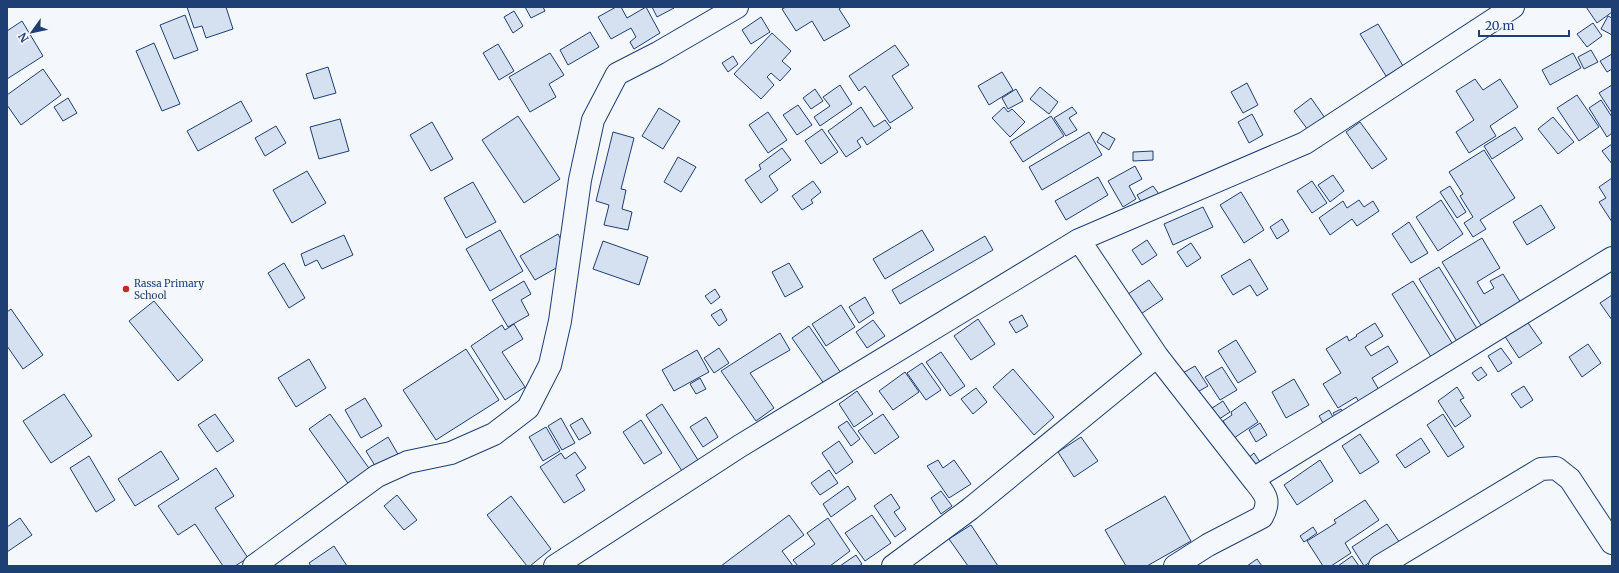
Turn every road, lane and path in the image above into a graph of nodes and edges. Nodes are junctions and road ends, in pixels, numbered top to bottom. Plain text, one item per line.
1 (737, 7) edge
2 (1513, 7) edge
3 (1079, 240) junction
4 (1612, 258) edge
5 (1157, 356) junction
6 (1253, 479) junction
7 (1612, 543) edge
8 (254, 566) edge
9 (555, 566) edge
10 (893, 566) edge
11 (1176, 566) edge
12 (1380, 566) edge

1 - 8 street
2 - 3 street
3 - 5 street
3 - 9 street
4 - 6 street
5 - 6 street
5 - 10 street
6 - 11 street
7 - 12 street

